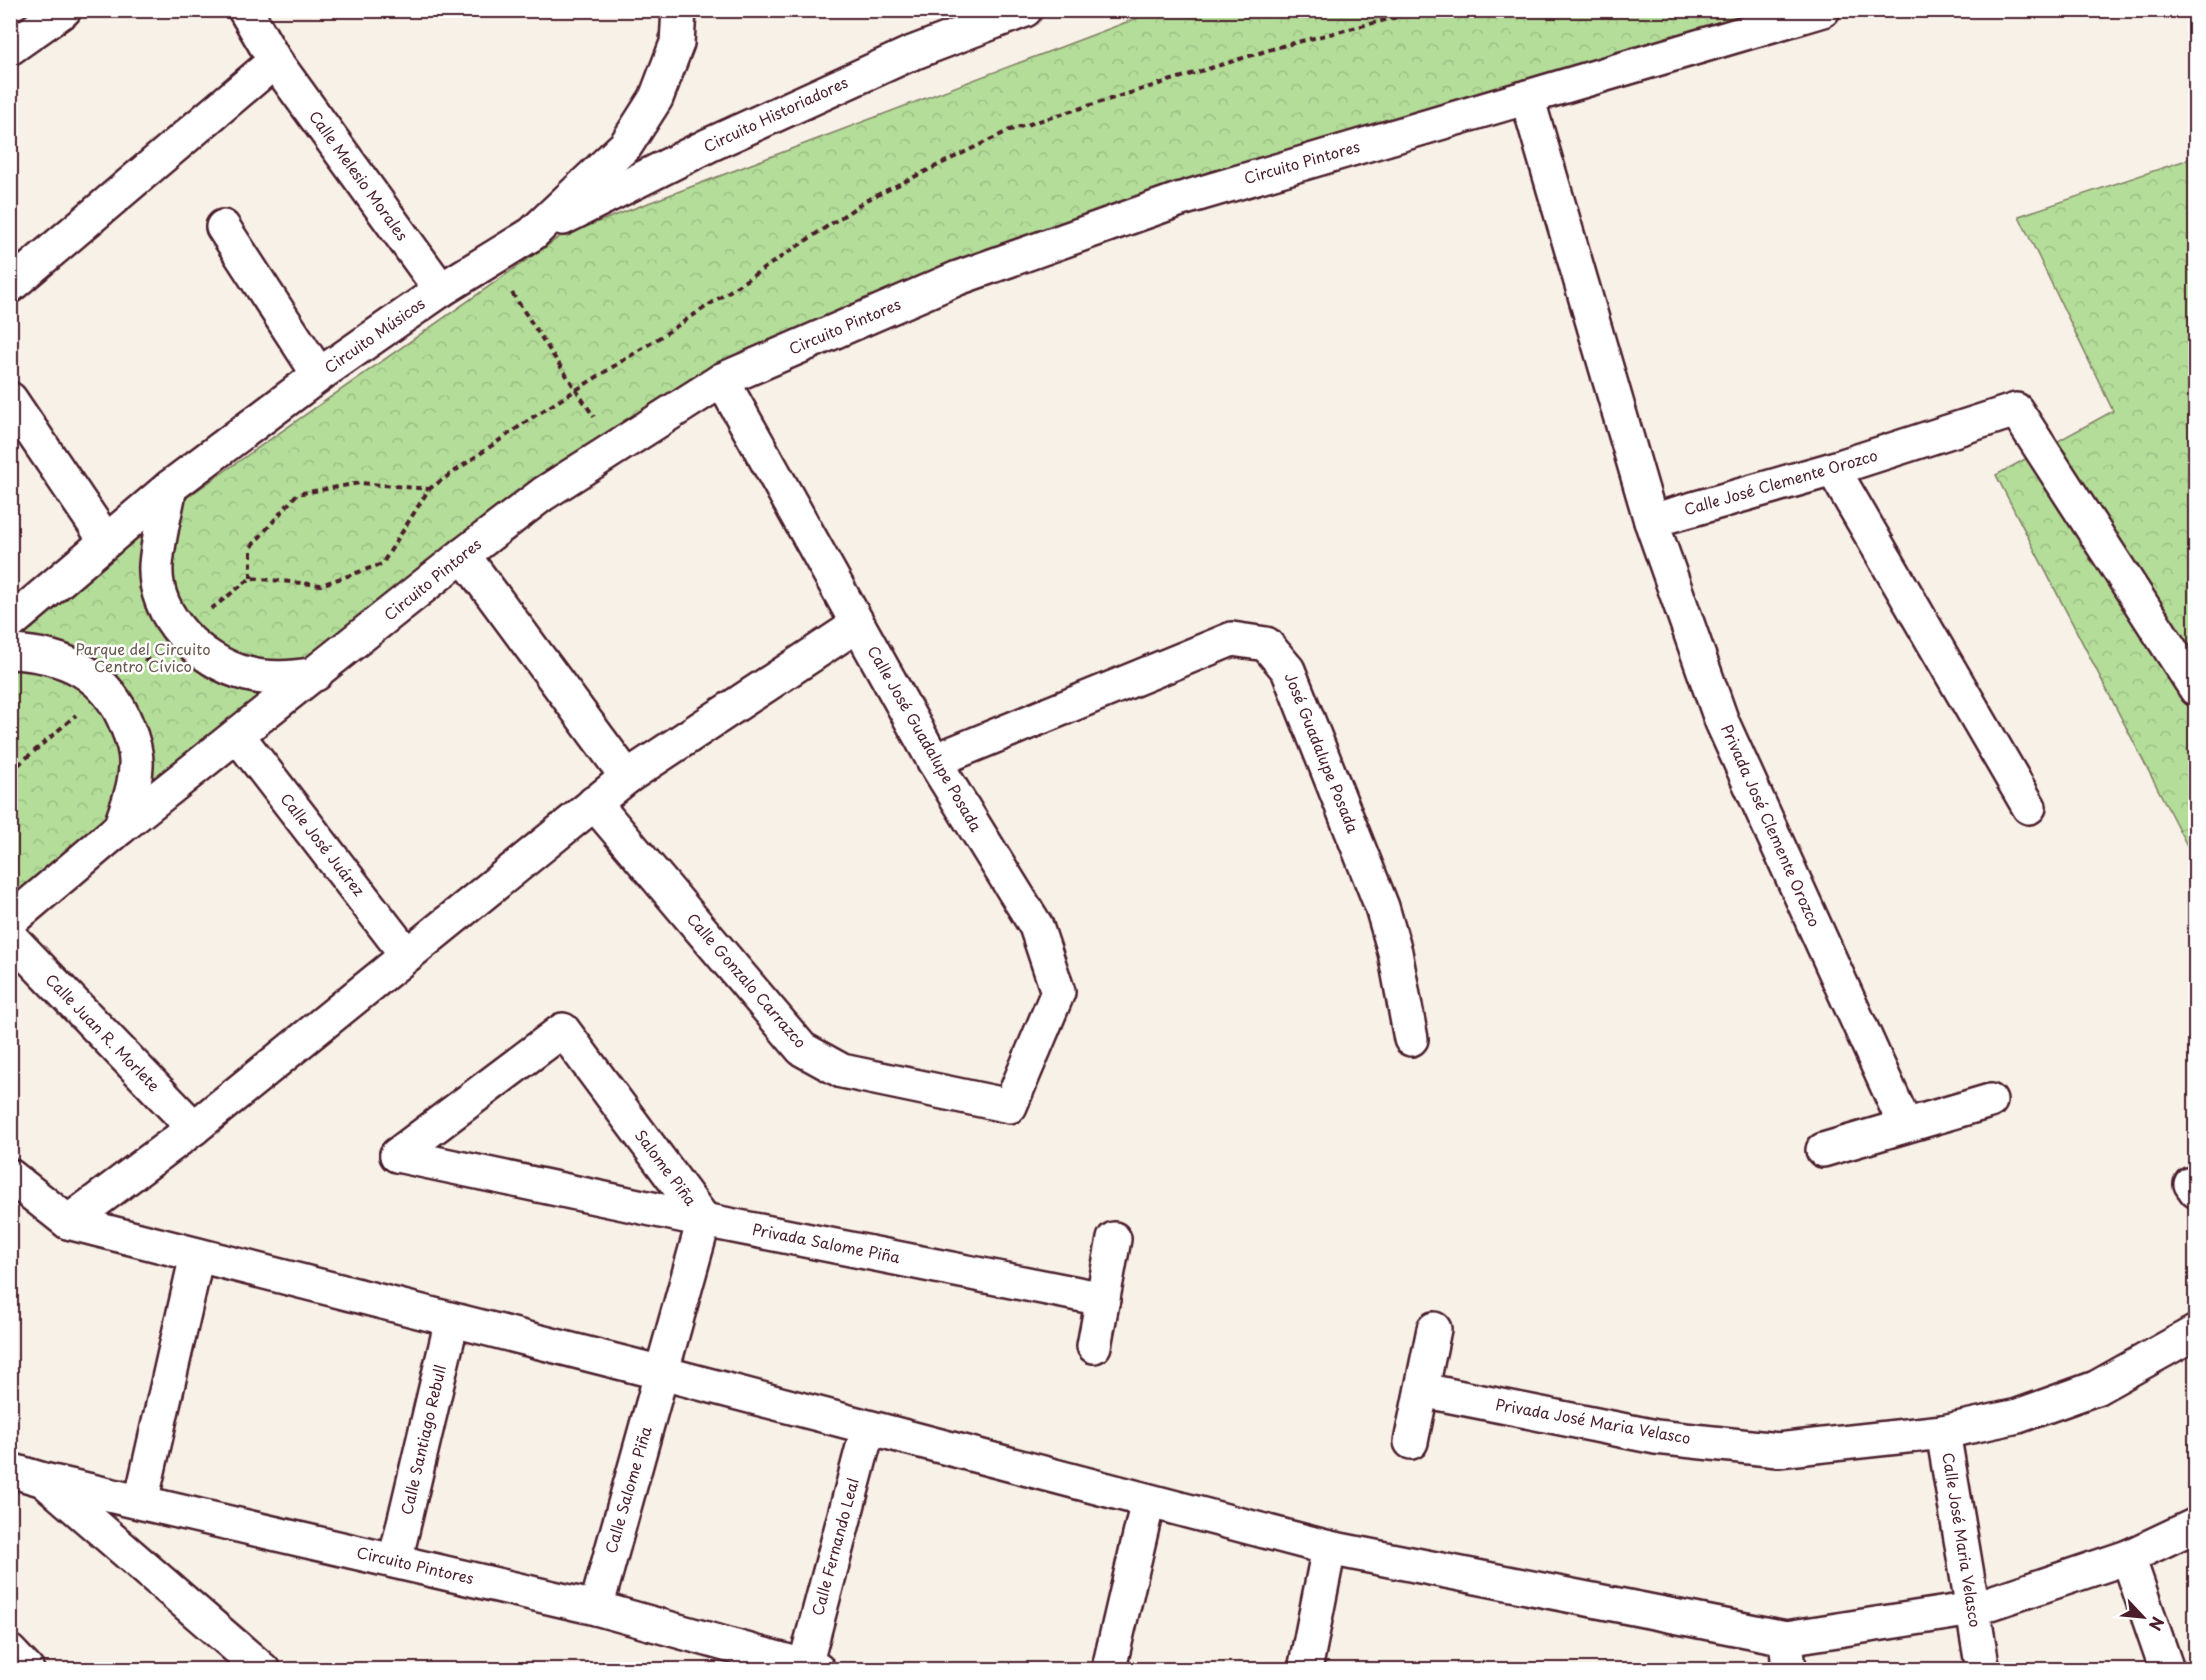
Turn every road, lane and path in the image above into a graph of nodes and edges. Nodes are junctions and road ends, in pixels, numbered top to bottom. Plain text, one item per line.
1 (64, 10) edge
2 (245, 10) edge
3 (679, 10) edge
4 (1025, 10) edge
5 (1425, 10) edge
6 (1823, 10) edge
7 (10, 48) edge
8 (275, 61) junction
9 (1527, 97) junction
10 (223, 227) dead end
11 (532, 234) junction
12 (490, 260) junction
13 (10, 286) edge
14 (441, 291) junction
15 (319, 375) junction
16 (722, 380) junction
17 (575, 390) junction
18 (10, 399) edge
19 (616, 448) junction
20 (1833, 469) junction
21 (170, 487) junction
22 (429, 489) junction
23 (1651, 521) junction
24 (106, 541) junction
25 (463, 555) junction
26 (10, 623) edge
27 (858, 625) junction
28 (10, 652) edge
29 (315, 674) junction
30 (2196, 689) edge
31 (238, 736) junction
32 (934, 761) junction
33 (627, 777) junction
34 (594, 803) junction
35 (2029, 807) dead end
36 (120, 828) junction
37 (10, 921) edge
38 (10, 937) edge
39 (406, 954) junction
40 (1411, 1039) dead end
41 (1990, 1101) dead end
42 (1010, 1106) joint
43 (1905, 1125) junction
44 (194, 1128) junction
45 (1823, 1150) dead end
46 (10, 1176) edge
47 (704, 1220) junction
48 (68, 1222) junction
49 (1114, 1239) dead end
50 (197, 1255) junction
51 (1103, 1299) junction
52 (452, 1320) junction
53 (1434, 1329) dead end
54 (2196, 1332) edge
55 (1094, 1346) dead end
56 (662, 1373) junction
57 (1422, 1390) junction
58 (868, 1428) junction
59 (1943, 1431) junction
60 (1411, 1442) dead end
61 (10, 1470) edge
62 (44, 1480) junction
63 (1148, 1501) junction
64 (141, 1502) junction
65 (2196, 1525) edge
66 (1329, 1548) junction
67 (2128, 1557) junction
68 (395, 1561) junction
69 (596, 1608) junction
70 (1973, 1609) junction
71 (10, 1652) edge
72 (1787, 1654) edge
73 (1110, 1664) dead end
74 (812, 1668) edge
75 (27, 1670) edge
76 (263, 1670) edge
77 (1305, 1670) edge
78 (1983, 1670) edge
79 (2167, 1670) edge

1 - 7 street
2 - 8 street, Calle Melesio Morales
3 - 11 street, Circuito Músicos
4 - 11 street, Circuito Historiadores
5 - 17 path
6 - 9 street, Circuito Pintores
8 - 13 street
8 - 14 street, Calle Melesio Morales
9 - 16 street, Circuito Pintores
9 - 23 street
10 - 15 street
11 - 12 street, Circuito Músicos
12 - 14 street, Circuito Músicos
12 - 17 path
14 - 15 street, Circuito Músicos
15 - 21 street, Circuito Músicos
16 - 19 street, Circuito Pintores
16 - 27 street, Calle José Guadalupe Posada
17 - 19 path
17 - 22 path
18 - 24 street
19 - 25 street, Circuito Pintores
20 - 23 street, Calle José Clemente Orozco
20 - 30 street, Calle José Clemente Orozco
20 - 35 street
21 - 24 street, Circuito Músicos
21 - 29 street
22 - 22 path
23 - 43 street, Privada José Clemente Orozco
24 - 26 street, Circuito Músicos
25 - 29 street, Circuito Pintores
25 - 33 street
27 - 32 street, Calle José Guadalupe Posada
27 - 33 street
28 - 36 street
29 - 31 street, Circuito Pintores
31 - 36 street, Circuito Pintores
31 - 39 street, Calle José Juárez
32 - 40 street, José Guadalupe Posada
32 - 42 street, Calle José Guadalupe Posada
33 - 34 street
34 - 39 street
34 - 42 street, Calle Gonzalo Carrazco
36 - 37 street, Circuito Pintores
38 - 44 street, Calle Juan R. Morlete
39 - 44 street
41 - 43 street
43 - 45 street
44 - 48 street
46 - 48 street
47 - 47 street, Salome Piña
47 - 51 street, Privada Salome Piña
47 - 56 street
48 - 50 street
49 - 51 street
50 - 52 street
50 - 64 street
51 - 55 street
52 - 56 street
52 - 68 street, Calle Santiago Rebull
53 - 57 street
54 - 59 street, Calle José Maria Velasco
56 - 58 street
56 - 69 street, Calle Salome Piña
57 - 59 street, Privada José Maria Velasco
57 - 60 street
58 - 63 street
58 - 74 street, Calle Fernando Leal
59 - 70 street, Calle José Maria Velasco
61 - 62 street, Circuito Pintores
62 - 64 street, Circuito Pintores
62 - 76 street
63 - 66 street
63 - 73 street
64 - 68 street, Circuito Pintores
65 - 67 street
66 - 72 street
66 - 77 street
67 - 70 street
67 - 79 street
68 - 69 street, Circuito Pintores
69 - 74 street, Circuito Pintores
70 - 72 street
70 - 78 street, Calle José Maria Velasco
71 - 75 street

